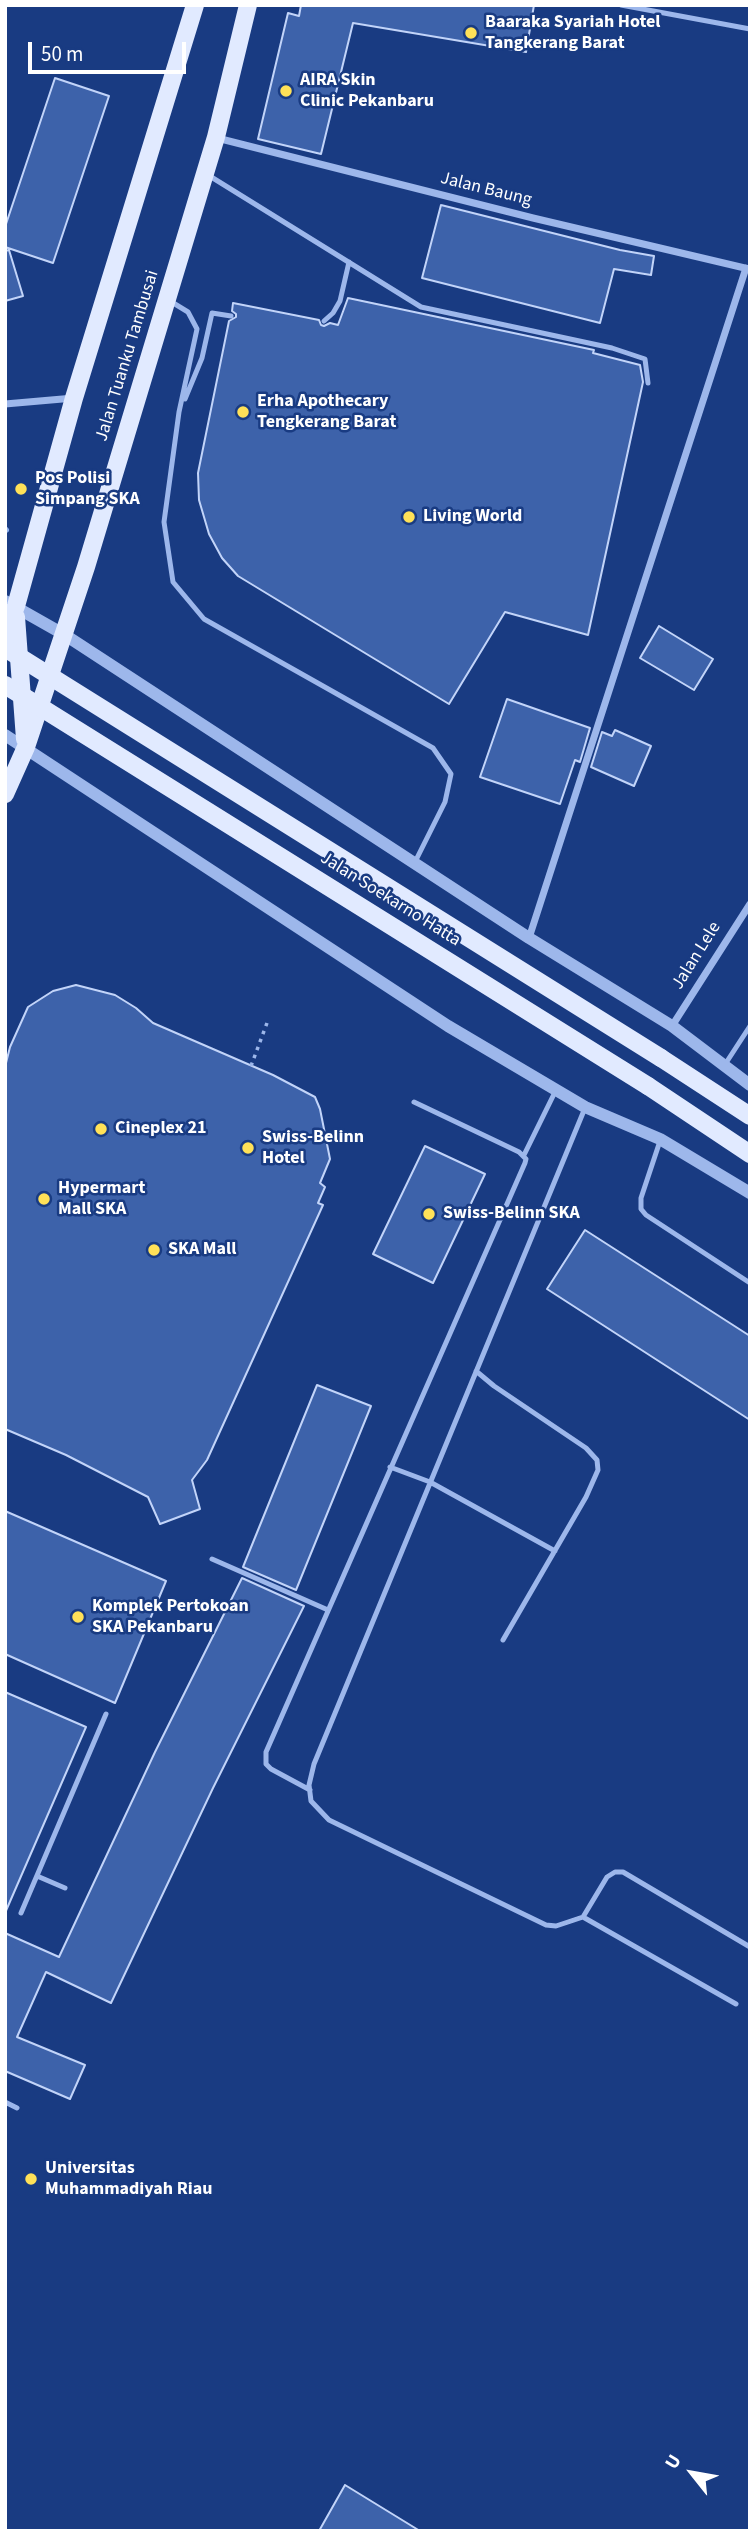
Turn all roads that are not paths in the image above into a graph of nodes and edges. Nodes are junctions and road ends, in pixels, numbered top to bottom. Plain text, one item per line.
1 (195, 5) edge
2 (248, 5) edge
3 (621, 5) edge
4 (750, 29) edge
5 (216, 137) junction
6 (205, 173) junction
7 (349, 262) junction
8 (748, 268) edge
9 (167, 300) junction
10 (230, 316) dead end
11 (324, 321) dead end
12 (648, 383) dead end
13 (74, 398) junction
14 (5, 404) edge
15 (179, 412) junction
16 (11, 603) edge
17 (65, 635) junction
18 (5, 636) edge
19 (5, 648) edge
20 (12, 682) edge
21 (5, 692) edge
22 (5, 735) edge
23 (26, 747) junction
24 (5, 794) edge
25 (414, 863) junction
26 (750, 904) edge
27 (529, 939) junction
28 (672, 1026) junction
29 (750, 1026) edge
30 (724, 1066) junction
31 (750, 1085) edge
32 (556, 1090) junction
33 (414, 1102) dead end
34 (585, 1107) junction
35 (750, 1116) edge
36 (660, 1139) junction
37 (750, 1154) edge
38 (524, 1155) junction
39 (750, 1193) edge
40 (750, 1283) edge
41 (476, 1371) junction
42 (390, 1467) junction
43 (430, 1482) junction
44 (555, 1551) junction
45 (212, 1559) dead end
46 (328, 1610) junction
47 (503, 1640) dead end
48 (106, 1714) dead end
49 (310, 1790) junction
50 (37, 1876) junction
51 (65, 1888) dead end
52 (21, 1913) dead end
53 (583, 1917) junction
54 (750, 1947) edge
55 (736, 2004) dead end
56 (5, 2102) edge
57 (18, 2108) dead end

1 - 13 main road
2 - 5 main road, Jalan Tuanku Tambusai
3 - 4 lane
5 - 6 main road, Jalan Tuanku Tambusai
5 - 8 street, Jalan Baung
6 - 7 lane
6 - 9 main road, Jalan Tuanku Tambusai
7 - 11 lane
7 - 12 lane
8 - 27 street
9 - 15 lane
9 - 17 main road, Jalan Tuanku Tambusai
10 - 15 lane
13 - 14 street
13 - 16 main road
15 - 25 lane
16 - 17 street
16 - 18 main road
16 - 20 main road
17 - 20 main road
17 - 23 main road, Jalan Tuanku Tambusai
17 - 25 street
19 - 35 main road, Jalan Soekarno Hatta, bridge
20 - 21 main road
20 - 23 main road
20 - 37 main road, Jalan Soekarno Hatta, bridge
22 - 23 street
23 - 24 main road, Jalan Tuanku Tambusai
23 - 32 street
25 - 27 street
26 - 28 street, Jalan Lele
27 - 28 street
28 - 30 street
29 - 30 lane
30 - 31 street
32 - 34 street
32 - 38 lane
33 - 38 lane
34 - 36 street
34 - 41 lane
36 - 39 street
36 - 40 lane
38 - 42 lane
41 - 43 lane
41 - 44 lane
42 - 43 lane
42 - 46 lane
43 - 44 lane
43 - 49 lane
44 - 47 lane
45 - 46 lane
46 - 49 lane
48 - 50 lane
49 - 53 lane
50 - 51 lane
50 - 52 lane
53 - 54 lane
53 - 55 lane
56 - 57 lane

